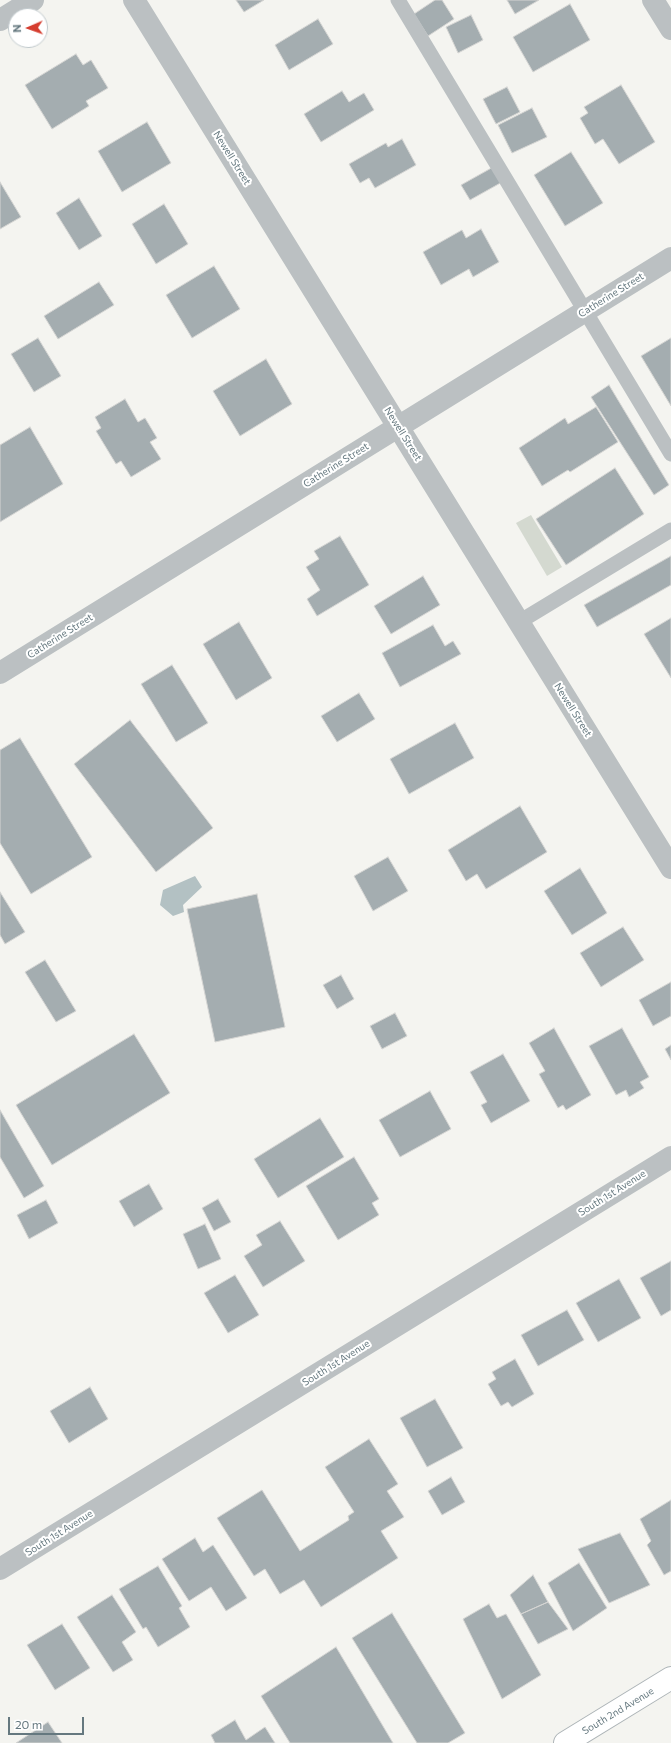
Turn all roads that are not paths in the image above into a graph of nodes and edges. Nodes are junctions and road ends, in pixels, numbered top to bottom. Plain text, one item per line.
1 (33, 0) edge
2 (134, 0) edge
3 (398, 0) edge
4 (653, 0) edge
5 (0, 20) edge
6 (671, 29) edge
7 (671, 258) edge
8 (584, 312) junction
9 (398, 426) junction
10 (671, 454) edge
11 (671, 530) edge
12 (519, 622) junction
13 (0, 673) edge
14 (671, 868) edge
15 (671, 1157) edge
16 (0, 1569) edge
17 (671, 1678) edge
18 (565, 1743) edge

1 - 5 street
2 - 9 street, Newell Street
3 - 8 lane
4 - 6 street
7 - 8 street, Catherine Street
8 - 9 street, Catherine Street
8 - 10 lane
9 - 12 street, Newell Street
9 - 13 street, Catherine Street
11 - 12 lane
12 - 14 street, Newell Street
15 - 16 street, South 1st Avenue
17 - 18 main road, South 2nd Avenue

